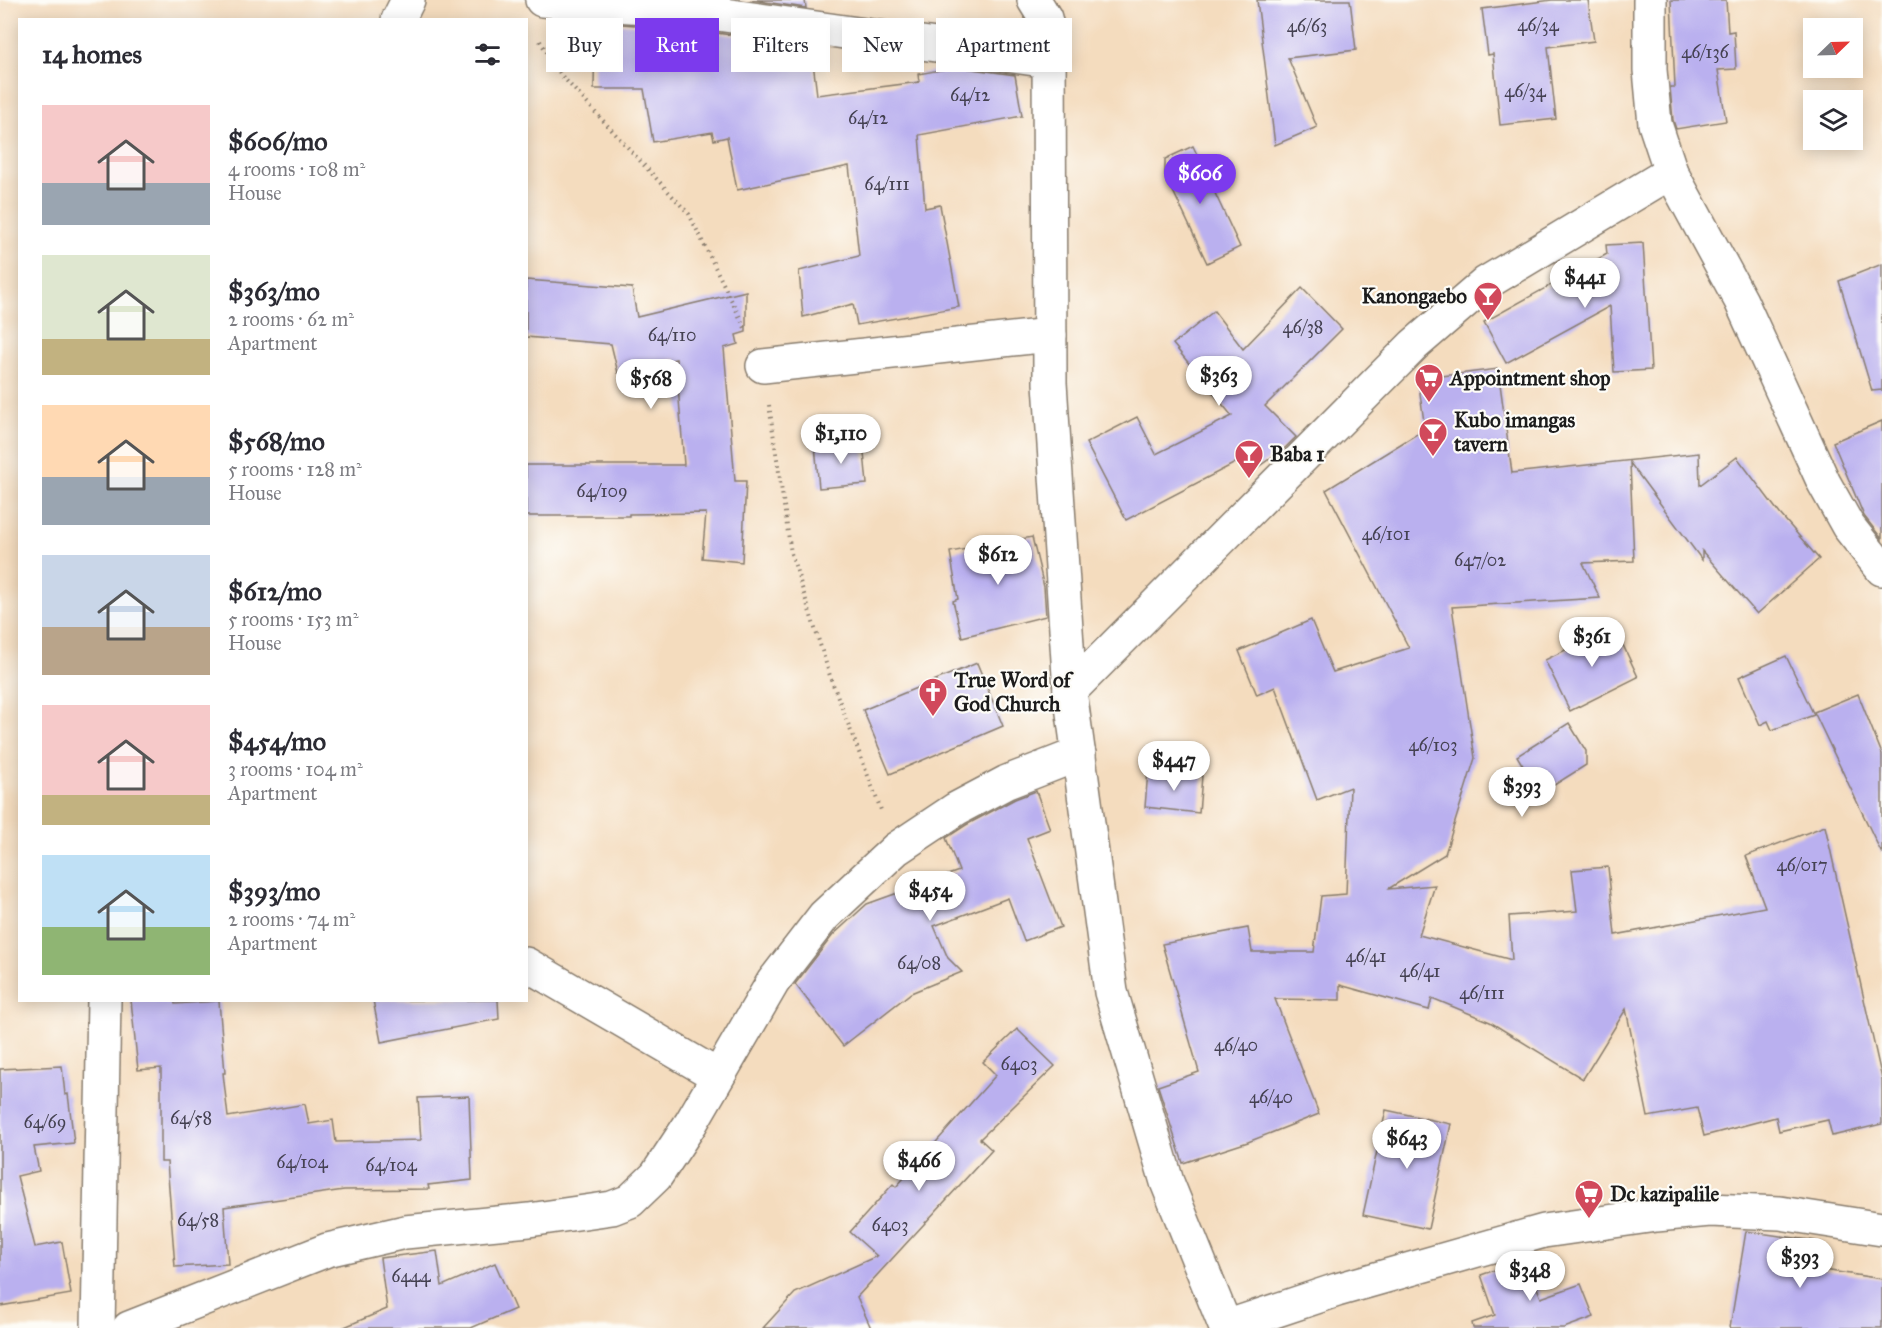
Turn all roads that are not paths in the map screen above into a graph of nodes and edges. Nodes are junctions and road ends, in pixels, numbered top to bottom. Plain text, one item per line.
1 (408, 0) edge
2 (542, 0) edge
3 (1034, 0) edge
4 (1650, 0) edge
5 (399, 18) edge
6 (1045, 18) edge
7 (936, 45) edge
8 (1049, 72) edge
9 (1671, 172) junction
10 (1050, 335) junction
11 (763, 366) road end
12 (1882, 569) edge
13 (1070, 691) junction
14 (1079, 754) junction
15 (528, 965) edge
16 (104, 1002) edge
17 (718, 1076) junction
18 (1882, 1229) edge
19 (98, 1328) edge
20 (129, 1328) edge
21 (1226, 1328) edge

1 - 5 street
2 - 7 street
3 - 6 street
4 - 9 street
8 - 10 street
9 - 12 street
9 - 13 street
10 - 11 street
10 - 13 street
13 - 14 street
14 - 17 street
14 - 21 street
15 - 17 street
16 - 19 street
17 - 20 street
18 - 21 street

